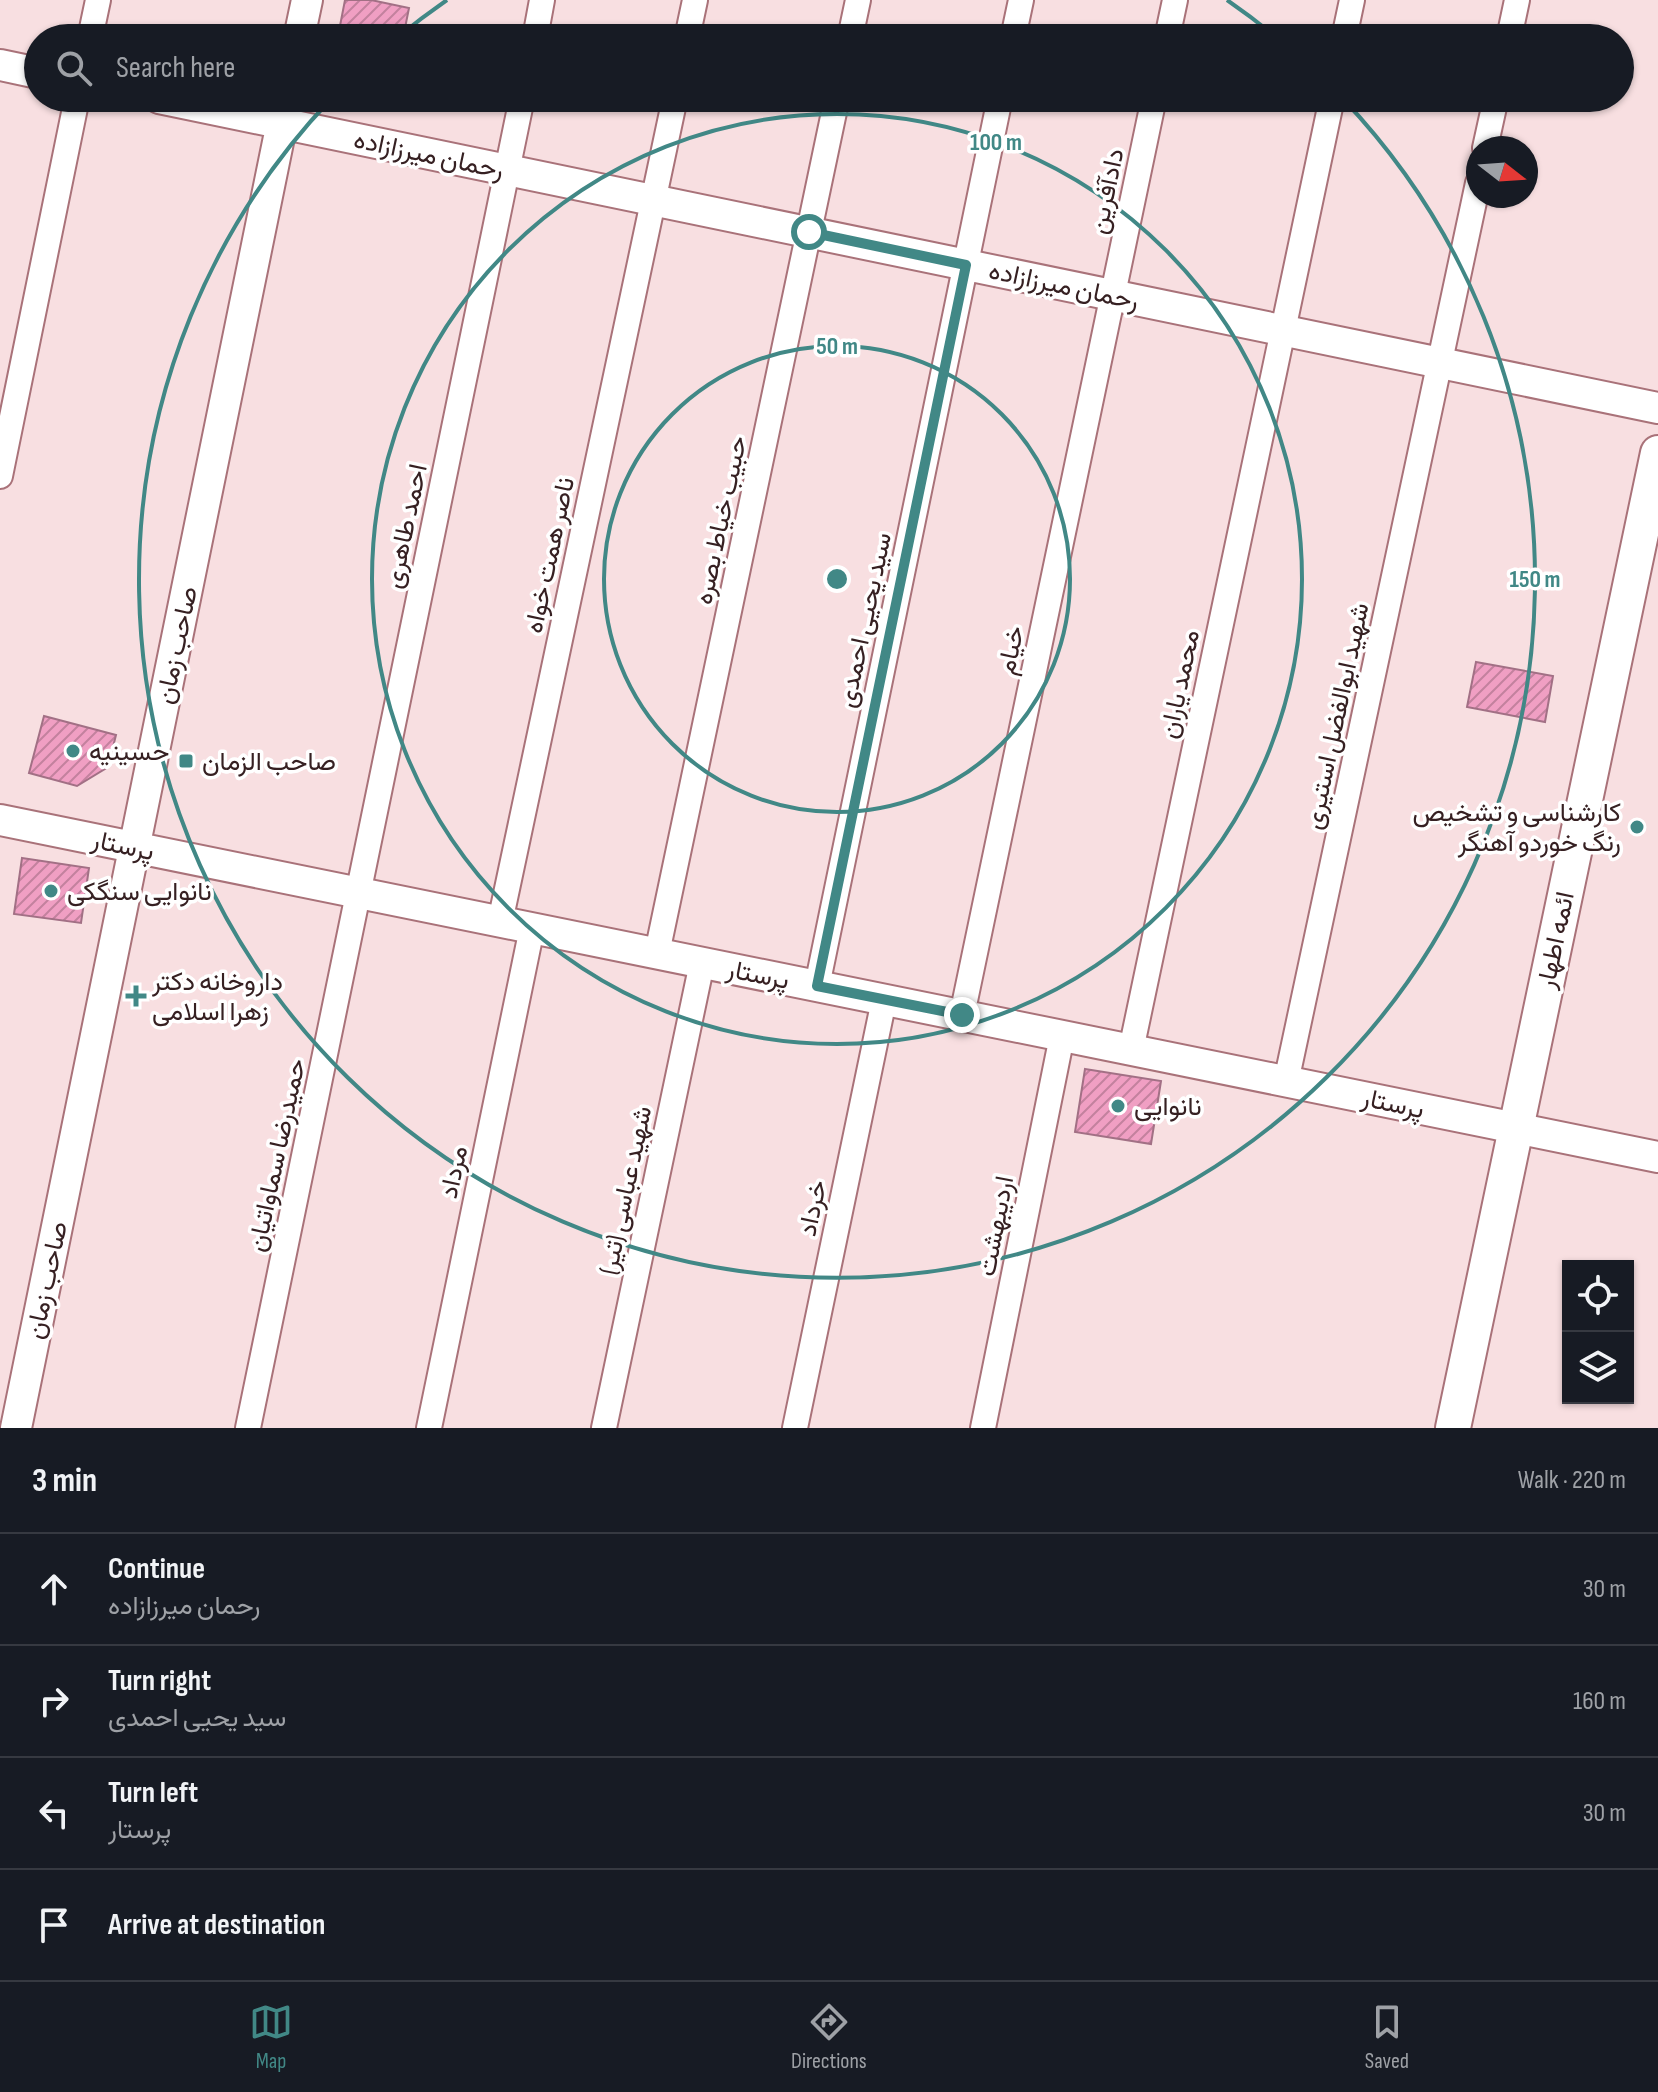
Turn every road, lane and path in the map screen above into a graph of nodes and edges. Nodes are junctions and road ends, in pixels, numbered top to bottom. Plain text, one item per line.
1 (98, 0) edge
2 (307, 0) edge
3 (542, 0) edge
4 (695, 0) edge
5 (858, 0) edge
6 (1021, 0) edge
7 (1175, 0) edge
8 (1352, 0) edge
9 (1517, 0) edge
10 (93, 24) edge
11 (302, 24) edge
12 (538, 24) edge
13 (690, 24) edge
14 (853, 24) edge
15 (1016, 24) edge
16 (1170, 24) edge
17 (1347, 24) edge
18 (1512, 24) edge
19 (0, 65) edge
20 (24, 70) edge
21 (74, 112) edge
22 (284, 112) edge
23 (288, 112) edge
24 (519, 112) edge
25 (672, 112) edge
26 (834, 112) edge
27 (997, 112) edge
28 (1151, 112) edge
29 (1329, 112) edge
30 (1493, 112) edge
31 (1488, 136) edge
32 (507, 170) junction
33 (653, 200) junction
34 (1473, 208) edge
35 (809, 232) junction
36 (966, 265) junction
37 (1113, 295) junction
38 (1283, 330) junction
39 (1440, 362) junction
40 (1658, 408) edge
41 (1658, 453) edge
42 (0, 476) edge
43 (0, 820) edge
44 (135, 847) junction
45 (358, 893) junction
46 (500, 922) junction
47 (532, 928) junction
48 (657, 953) junction
49 (702, 963) junction
50 (817, 986) junction
51 (884, 1000) junction
52 (962, 1015) junction
53 (1062, 1036) junction
54 (1131, 1050) junction
55 (1286, 1082) junction
56 (1516, 1128) junction
57 (1658, 1157) edge
58 (16, 1428) edge
59 (248, 1428) edge
60 (429, 1428) edge
61 (604, 1428) edge
62 (795, 1428) edge
63 (983, 1428) edge
64 (1453, 1428) edge

1 - 10 street
2 - 11 street
3 - 12 street
4 - 13 street
5 - 14 street
6 - 15 street
7 - 16 street
8 - 17 street
9 - 18 street
19 - 20 street
21 - 42 street
22 - 44 street, صاحب زمان
23 - 32 street, رحمان میرزازاده
24 - 32 street, احمد طاهری
25 - 33 street, ناصر همت خواه
26 - 35 street, حبیب خیاط بصره
27 - 36 street, سید یحیی احمدی
28 - 37 street, دادآفرین
29 - 38 street, محمد یاران
30 - 31 street
32 - 33 street, رحمان میرزازاده
32 - 45 street, احمد طاهری
33 - 35 street, رحمان میرزازاده
33 - 46 street, ناصر همت خواه
34 - 39 street, شهید ابوالفضل استیری
35 - 36 street, رحمان میرزازاده
35 - 48 street, حبیب خیاط بصره
36 - 37 street, رحمان میرزازاده
36 - 50 street, سید یحیی احمدی
37 - 38 street, رحمان میرزازاده
37 - 52 street, خیام
38 - 39 street, رحمان میرزازاده
38 - 54 street, محمد یاران
39 - 40 street, رحمان میرزازاده
39 - 55 street, شهید ابوالفضل استیری
41 - 56 main road, ائمه اطهار
43 - 44 street, پرستار
44 - 45 street, پرستار
44 - 58 street, صاحب زمان
45 - 46 street, پرستار
45 - 59 street, حمیدرضا سماواتیان
46 - 47 street, پرستار
47 - 48 street, پرستار
47 - 60 street, مرداد
48 - 49 street, پرستار
49 - 50 street, پرستار
49 - 61 street, شهید عباسی (تیر)
50 - 51 street, پرستار
51 - 52 street, پرستار
51 - 62 street, خرداد
52 - 53 street, پرستار
53 - 54 street, پرستار
53 - 63 street, اردیبهشت
54 - 55 street, پرستار
55 - 56 street, پرستار
56 - 57 street, پرستار
56 - 64 main road, ائمه اطهار

